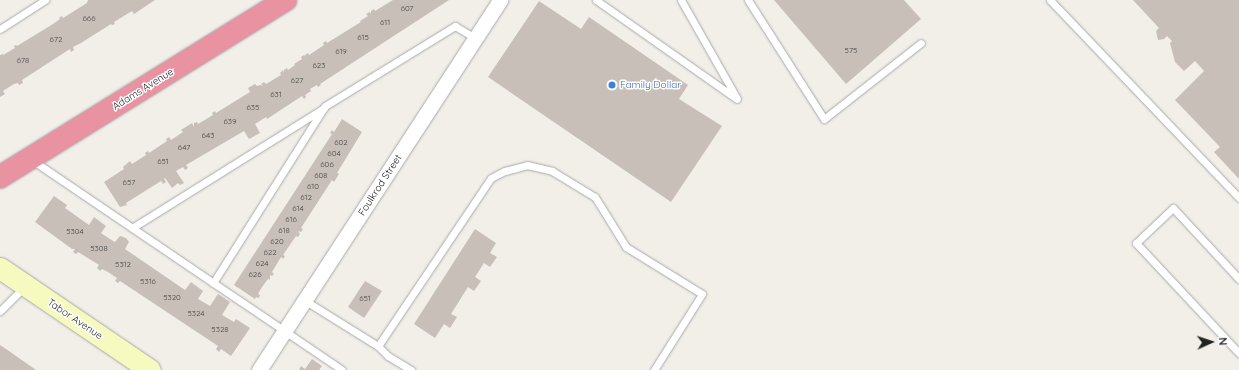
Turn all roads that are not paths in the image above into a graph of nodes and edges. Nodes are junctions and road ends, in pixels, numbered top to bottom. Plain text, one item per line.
1 (45, 0) edge
2 (286, 0) edge
3 (500, 0) edge
4 (596, 0) edge
5 (681, 0) edge
6 (748, 0) edge
7 (1050, 0) edge
8 (0, 29) edge
9 (475, 38) junction
10 (921, 43) dead end
11 (325, 106) junction
12 (30, 159) junction
13 (0, 177) edge
14 (1239, 198) edge
15 (132, 228) junction
16 (0, 268) edge
17 (1239, 279) edge
18 (213, 283) junction
19 (26, 285) junction
20 (304, 300) junction
21 (0, 310) edge
22 (284, 331) junction
23 (378, 346) junction
24 (1239, 353) edge
25 (150, 370) edge
26 (259, 370) edge
27 (342, 370) edge
28 (411, 370) edge
29 (654, 370) edge

1 - 8 lane
2 - 12 highway, Adams Avenue
3 - 9 street, Foulkrod Street
4 - 5 lane
6 - 10 lane
7 - 14 lane
9 - 11 lane
9 - 20 street, Foulkrod Street
11 - 15 lane
11 - 18 lane
12 - 13 highway, Adams Avenue
12 - 15 lane
15 - 18 lane
16 - 19 street, Tabor Avenue
17 - 24 lane
18 - 22 lane
19 - 21 lane
19 - 25 street, Tabor Avenue
20 - 22 street, Foulkrod Street
20 - 23 lane
22 - 26 street, Foulkrod Street
22 - 27 lane
23 - 28 lane
23 - 29 lane

